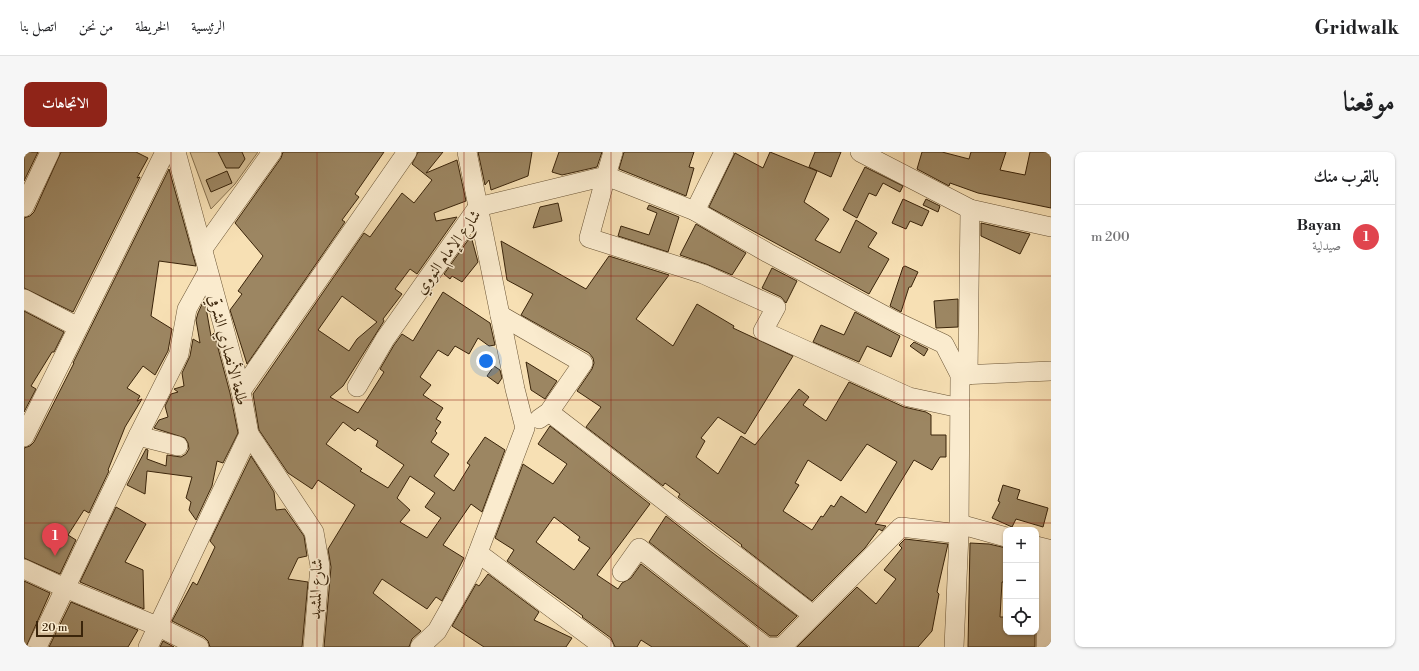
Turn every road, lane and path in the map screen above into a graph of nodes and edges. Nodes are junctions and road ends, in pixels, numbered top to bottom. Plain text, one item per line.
1 (50, 152) edge
2 (165, 152) edge
3 (176, 152) edge
4 (272, 152) edge
5 (407, 152) edge
6 (467, 152) edge
7 (613, 152) edge
8 (724, 152) edge
9 (860, 152) edge
10 (606, 176) junction
11 (24, 207) edge
12 (478, 207) junction
13 (970, 209) junction
14 (695, 211) junction
15 (1051, 226) edge
16 (202, 250) junction
17 (207, 273) junction
18 (24, 299) edge
19 (500, 315) junction
20 (78, 327) junction
21 (1051, 371) edge
22 (964, 375) junction
23 (357, 387) dead end
24 (240, 391) junction
25 (960, 408) junction
26 (549, 412) junction
27 (525, 428) junction
28 (249, 434) junction
29 (138, 436) junction
30 (24, 437) edge
31 (178, 446) dead end
32 (959, 529) junction
33 (314, 532) joint
34 (1003, 536) edge
35 (1045, 548) edge
36 (478, 553) junction
37 (24, 569) edge
38 (622, 572) dead end
39 (65, 588) junction
40 (813, 615) junction
41 (157, 626) junction
42 (37, 647) edge
43 (148, 647) edge
44 (199, 647) edge
45 (313, 647) edge
46 (420, 647) edge
47 (604, 647) edge
48 (783, 647) edge
49 (954, 647) edge
50 (1046, 647) edge

1 - 11 street
2 - 20 street
3 - 16 street, طلعة الأنصاري الشرقي
4 - 16 street
5 - 24 street
6 - 12 street
7 - 10 street
8 - 14 street
9 - 13 street
10 - 12 street, شارع الإمام النووي
10 - 14 street
10 - 25 street
12 - 19 street
12 - 23 street, شارع الإمام النووي
13 - 15 street
13 - 22 street
14 - 22 street
16 - 17 street, طلعة الأنصاري الشرقي
17 - 24 street, طلعة الأنصاري الشرقي
17 - 29 street
18 - 20 street
19 - 26 street
19 - 27 street
20 - 30 street
21 - 22 street
22 - 25 street
24 - 28 street, طلعة الأنصاري الشرقي
25 - 32 street
26 - 27 street
26 - 40 street
27 - 36 street
28 - 33 street, طلعة الأنصاري الشرقي
28 - 41 street
29 - 31 street
29 - 39 street
32 - 34 street
32 - 40 street
32 - 49 street
33 - 45 street, شارع المشهد
35 - 50 street
36 - 46 street
36 - 47 street
37 - 39 street
38 - 48 street
39 - 41 street
39 - 42 street
40 - 48 street
41 - 43 street
41 - 44 street

